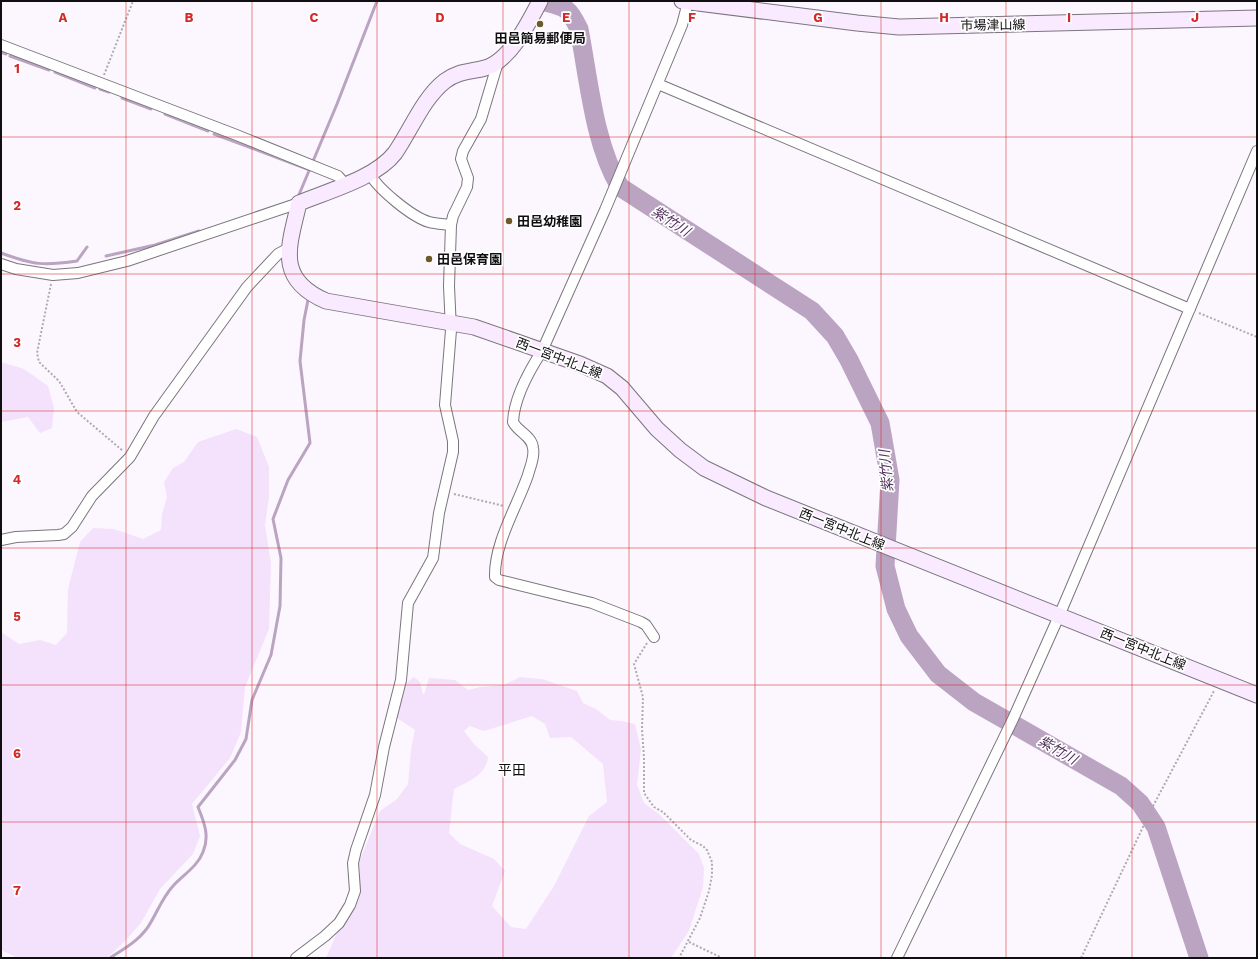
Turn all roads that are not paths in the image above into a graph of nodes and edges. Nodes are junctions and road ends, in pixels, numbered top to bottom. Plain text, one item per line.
1 (685, 1) edge
2 (537, 7) edge
3 (1257, 18) edge
4 (1, 46) edge
5 (498, 62) junction
6 (658, 84) junction
7 (1257, 151) edge
8 (370, 174) junction
9 (345, 184) junction
10 (299, 203) junction
11 (451, 224) junction
12 (289, 248) junction
13 (1, 264) edge
14 (1190, 309) junction
15 (451, 323) junction
16 (542, 351) junction
17 (1, 540) edge
18 (1060, 616) junction
19 (654, 637) road end
20 (1257, 695) edge
21 (296, 958) edge
22 (897, 958) edge

1 - 3 main road, 市場津山線
1 - 6 street
2 - 5 main road
4 - 9 street
5 - 8 main road
5 - 11 street
6 - 14 street
6 - 16 street
7 - 14 street
8 - 9 main road
8 - 11 street
9 - 10 main road
10 - 12 main road, 西一宮中北上線
10 - 13 street
11 - 15 street
12 - 15 main road, 西一宮中北上線
12 - 17 street
14 - 18 street
15 - 16 main road, 西一宮中北上線
15 - 21 street
16 - 18 main road, 西一宮中北上線
16 - 19 street
18 - 20 main road, 西一宮中北上線
18 - 22 street

